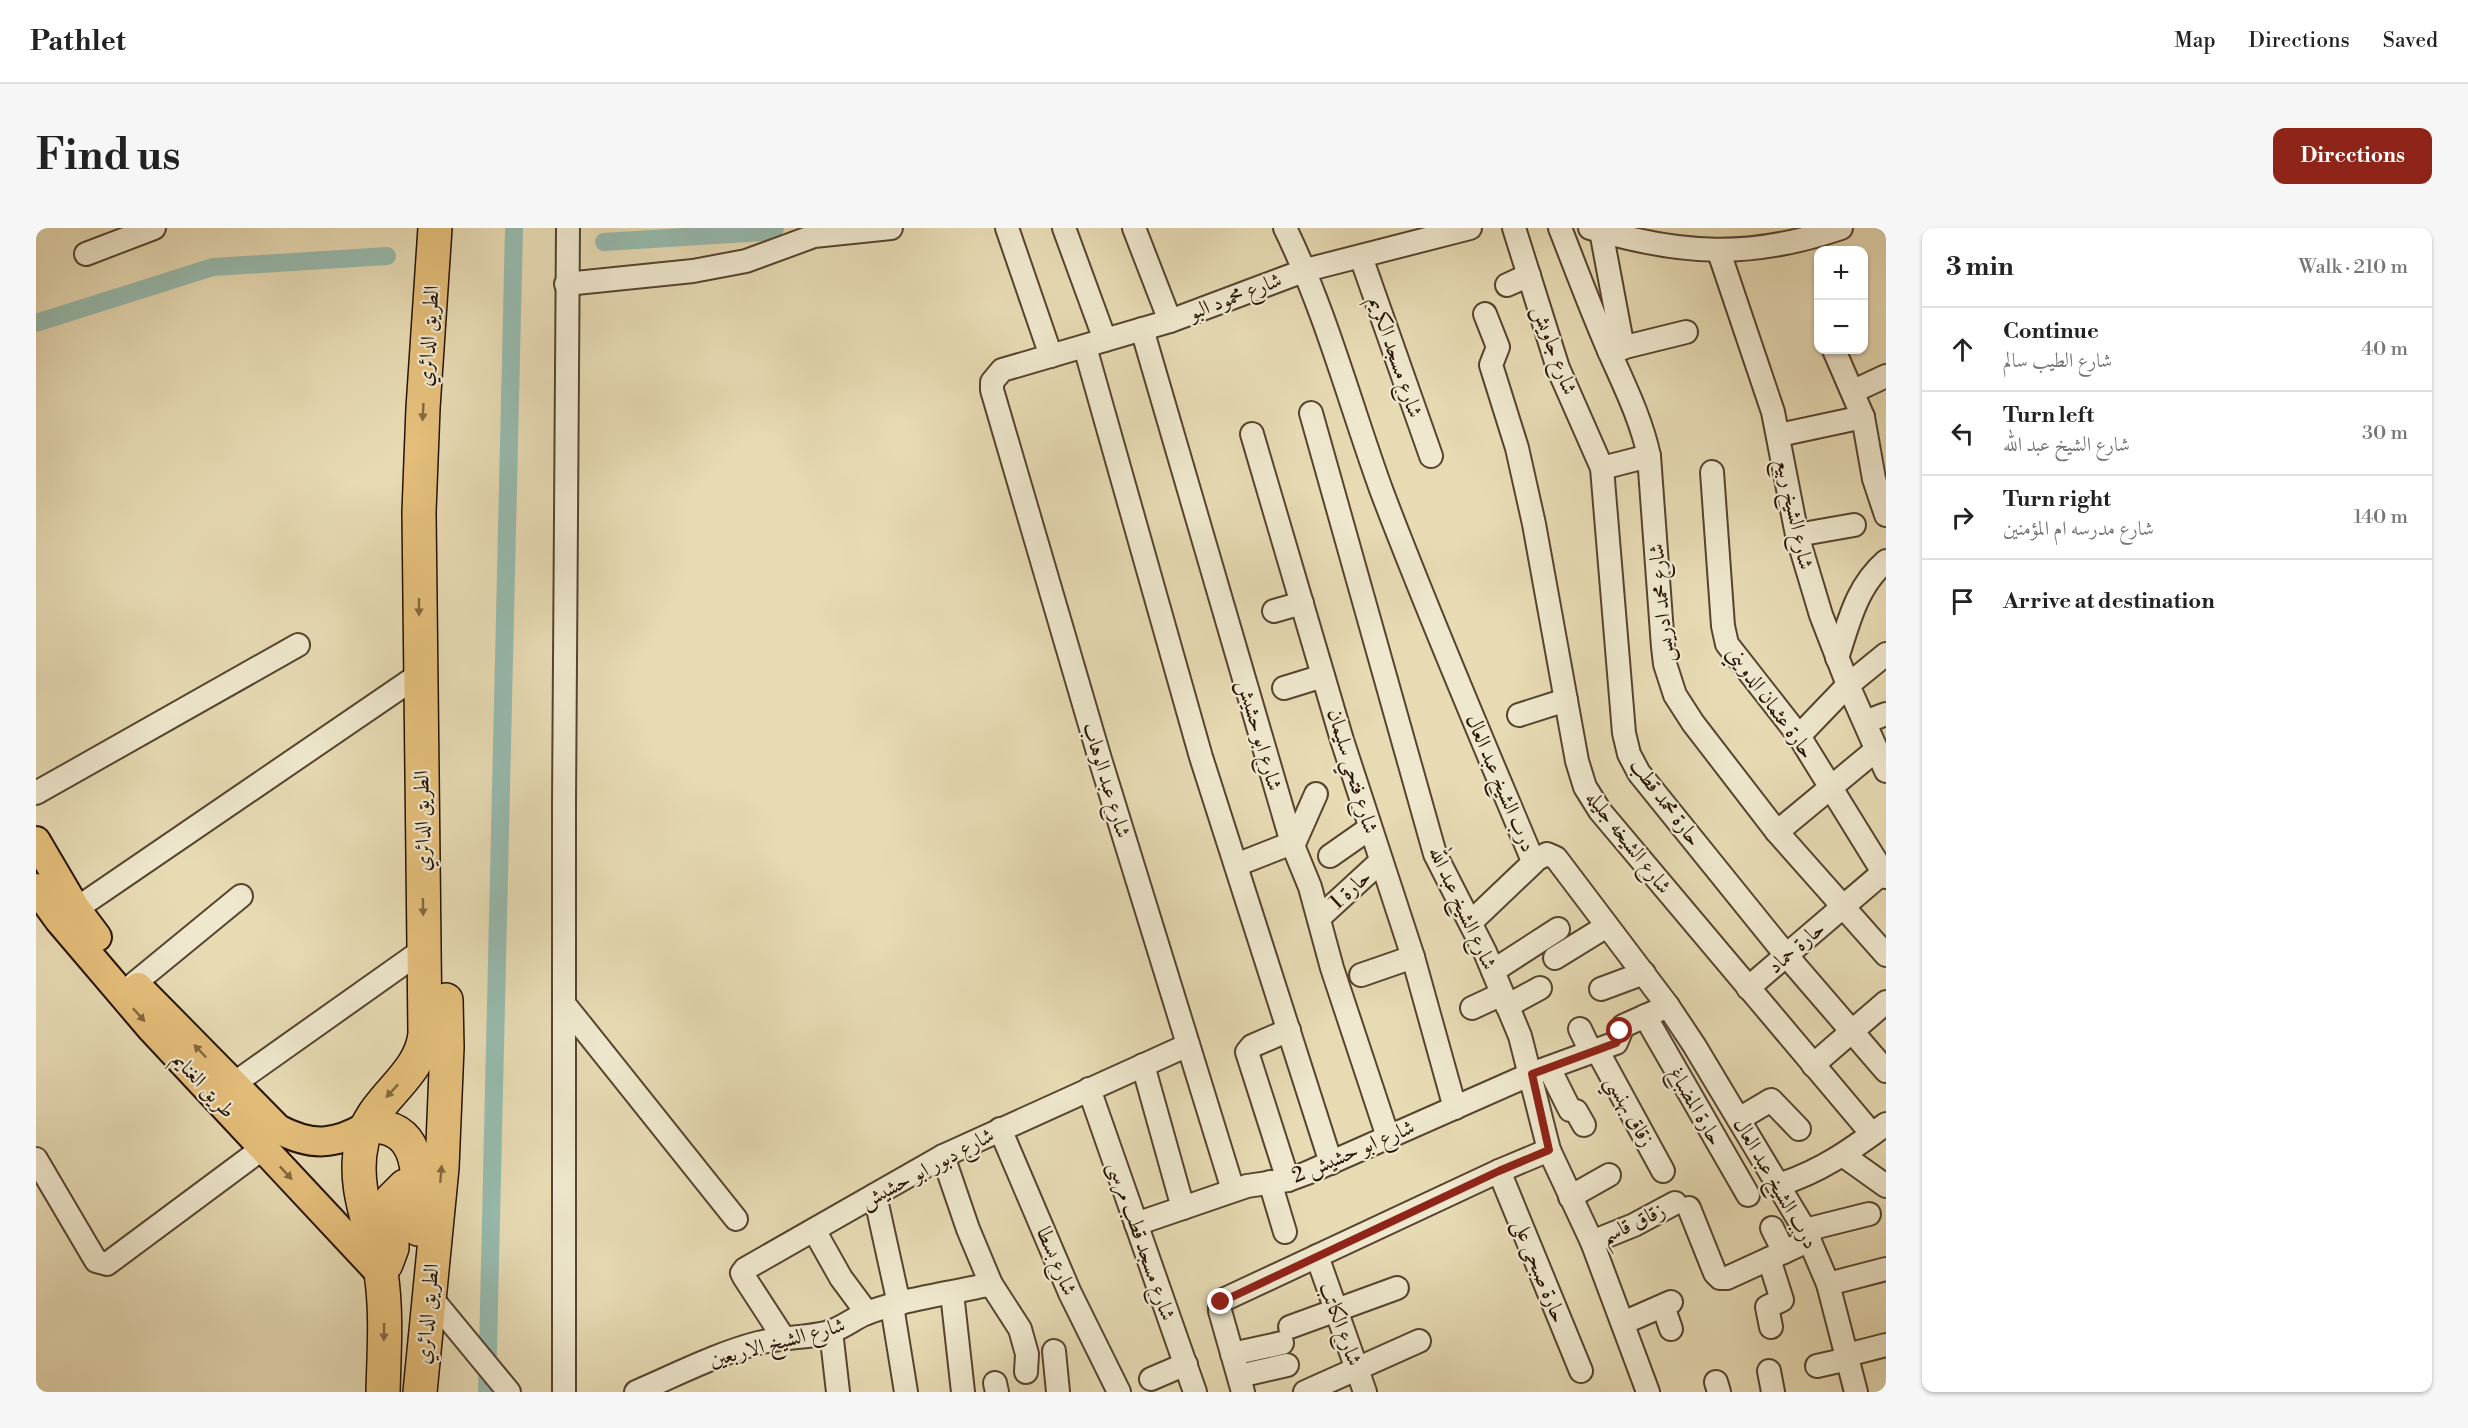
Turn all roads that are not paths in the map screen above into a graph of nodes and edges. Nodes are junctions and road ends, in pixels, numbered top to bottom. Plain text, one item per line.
1 (154, 228) edge
2 (435, 228) edge
3 (456, 228) edge
4 (568, 228) edge
5 (891, 228) edge
6 (1007, 228) edge
7 (1064, 228) edge
8 (1134, 228) edge
9 (1285, 228) edge
10 (1470, 228) edge
11 (1514, 228) edge
12 (1560, 228) edge
13 (1842, 228) edge
14 (1596, 230) edge
15 (1719, 252) junction
16 (86, 254) dead end
17 (1361, 257) junction
18 (1306, 270) junction
19 (1529, 275) junction
20 (566, 284) junction
21 (1507, 285) dead end
22 (1485, 314) dead end
23 (1170, 321) junction
24 (1142, 329) junction
25 (1686, 332) dead end
26 (1095, 343) junction
27 (1616, 350) junction
28 (1836, 354) edge
29 (1051, 356) junction
30 (1002, 370) joint
31 (1886, 375) edge
32 (1854, 391) junction
33 (1311, 413) dead end
34 (1863, 417) junction
35 (1252, 434) dead end
36 (1779, 435) junction
37 (1431, 456) dead end
38 (1649, 456) junction
39 (1878, 458) edge
40 (1602, 468) junction
41 (1712, 472) dead end
42 (1886, 514) edge
43 (1854, 525) dead end
44 (1797, 536) junction
45 (1886, 561) edge
46 (1302, 603) junction
47 (1274, 611) dead end
48 (298, 645) dead end
49 (1886, 654) edge
50 (1837, 658) junction
51 (420, 674) junction
52 (1323, 676) junction
53 (1848, 686) junction
54 (1284, 688) dead end
55 (1566, 700) junction
56 (1886, 714) edge
57 (1519, 715) dead end
58 (1865, 722) junction
59 (1799, 736) junction
60 (1876, 750) junction
61 (1886, 771) edge
62 (1832, 787) junction
63 (36, 793) edge
64 (1316, 794) dead end
65 (1370, 828) junction
66 (1777, 832) junction
67 (36, 841) edge
68 (1293, 844) junction
69 (1330, 856) dead end
70 (1381, 861) junction
71 (1534, 862) junction
72 (1236, 865) junction
73 (1885, 873) edge
74 (36, 888) edge
75 (241, 896) dead end
76 (1843, 907) junction
77 (76, 909) junction
78 (1319, 918) junction
79 (1471, 922) junction
80 (1607, 926) junction
81 (1558, 929) dead end
82 (424, 949) junction
83 (1786, 955) junction
84 (1886, 955) edge
85 (1413, 957) junction
86 (1556, 958) dead end
87 (1493, 971) junction
88 (1644, 973) junction
89 (1360, 975) dead end
90 (135, 983) junction
91 (1540, 988) dead end
92 (1748, 988) junction
93 (1601, 989) dead end
94 (1504, 1000) junction
95 (1886, 1002) edge
96 (564, 1005) junction
97 (1668, 1006) junction
98 (1472, 1008) dead end
99 (1645, 1016) junction
100 (1580, 1029) dead end
101 (1288, 1030) junction
102 (1852, 1031) junction
103 (1188, 1045) junction
104 (1594, 1051) junction
105 (1143, 1065) junction
106 (1813, 1065) junction
107 (1540, 1071) junction
108 (1886, 1071) edge
109 (232, 1084) junction
110 (1089, 1089) junction
111 (1455, 1108) junction
112 (1584, 1119) dead end
113 (1739, 1119) junction
114 (367, 1126) junction
115 (1000, 1129) junction
116 (1799, 1129) dead end
117 (1879, 1129) edge
118 (1388, 1137) junction
119 (263, 1148) junction
120 (1549, 1150) junction
121 (943, 1156) junction
122 (1844, 1156) junction
123 (36, 1159) edge
124 (1331, 1163) junction
125 (1499, 1171) junction
126 (1663, 1171) dead end
127 (1609, 1175) dead end
128 (1279, 1181) junction
129 (417, 1184) junction
130 (1778, 1185) junction
131 (1886, 1186) edge
132 (1233, 1190) junction
133 (875, 1195) junction
134 (1748, 1195) dead end
135 (1570, 1197) junction
136 (1183, 1208) junction
137 (1869, 1214) dead end
138 (735, 1219) dead end
139 (1136, 1224) junction
140 (1772, 1228) dead end
141 (814, 1230) junction
142 (1285, 1232) dead end
143 (1808, 1235) junction
144 (1592, 1242) junction
145 (1777, 1255) junction
146 (1317, 1256) junction
147 (1873, 1266) edge
148 (381, 1274) junction
149 (991, 1284) junction
150 (1828, 1284) junction
151 (1397, 1288) dead end
152 (952, 1293) junction
153 (429, 1295) junction
154 (896, 1305) junction
155 (1336, 1310) junction
156 (867, 1313) junction
157 (1623, 1323) junction
158 (1771, 1327) dead end
159 (1671, 1329) dead end
160 (831, 1331) junction
161 (783, 1337) junction
162 (1419, 1341) dead end
163 (1886, 1345) edge
164 (1054, 1351) dead end
165 (1848, 1357) junction
166 (1186, 1364) junction
167 (1817, 1366) dead end
168 (1358, 1370) junction
169 (1581, 1371) dead end
170 (1026, 1372) dead end
171 (1238, 1374) edge
172 (1151, 1379) dead end
173 (640, 1391) edge
174 (382, 1392) edge
175 (420, 1392) edge
176 (509, 1392) edge
177 (564, 1392) edge
178 (837, 1392) edge
179 (906, 1392) edge
180 (963, 1392) edge
181 (1058, 1392) edge
182 (1119, 1392) edge
183 (1195, 1392) edge
184 (1305, 1392) edge
185 (1365, 1392) edge
186 (1648, 1392) edge
187 (1856, 1392) edge

1 - 16 street
2 -> 51 highway, الطريق الدائري
153 -> 3 highway, الطريق الدائري
4 - 20 street
5 - 20 street
6 - 29 street
7 - 26 street
8 - 23 street
9 - 18 street, درب الشيخ عبد العال
10 - 17 street, شارع محمود البو
11 - 19 street, شارع جاويش
12 - 27 street, شارع محمد ادريس
13 - 15 street
14 - 15 street
14 - 27 street
15 - 36 street, شارع الشيخ ربيع
17 - 18 street, شارع محمود البو
17 - 37 street, شارع مسجد الكريم
18 - 23 street, شارع محمود البو
18 - 71 street, درب الشيخ عبد العال
19 - 21 street
19 - 40 street, شارع جاويش
20 - 96 street
22 - 55 street, شارع الشيخه جليله
23 - 24 street, شارع محمود البو
24 - 26 street, شارع محمود البو
24 - 68 street, شارع ابو حشيش
25 - 27 street
26 - 29 street, شارع محمود البو
26 - 72 street
27 - 38 street, شارع محمد ادريس
28 - 32 street
29 - 30 street, شارع محمود البو
30 - 103 street, شارع عبد الوهاب
31 - 32 street
32 - 34 street
33 - 79 street, شارع الشيخ عبد الله
34 - 36 street
34 - 39 street
35 - 46 street, شارع فتحي سليمان
36 - 44 street, شارع الشيخ ربيع
38 - 40 street
38 - 66 street, شارع محمد ادريس
39 - 42 street
40 - 83 street, حارة محمد قطب
41 - 59 street, حارة عثمان الدويني
43 - 44 street
44 - 50 street, شارع الشيخ ربيع
45 - 50 street
46 - 47 street
46 - 52 street, شارع فتحي سليمان
48 - 63 street
49 - 53 street
50 - 53 street, شارع الشيخ ربيع
51 - 77 street
51 -> 82 highway, الطريق الدائري
52 - 54 street
52 - 65 street, شارع فتحي سليمان
53 - 58 street, شارع الشيخ ربيع
53 - 59 street
55 - 57 street
55 - 92 street, شارع الشيخه جليله
56 - 58 street
58 - 60 street, شارع الشيخ ربيع
59 - 62 street, حارة عثمان الدويني
60 - 61 street, شارع الشيخ ربيع
60 - 62 street
62 - 66 street
62 - 73 street, حارة عثمان الدويني
64 - 68 street
65 - 69 street
65 - 70 street, شارع فتحي سليمان
66 - 76 street, شارع محمد ادريس
67 - 77 main road, طريق الغنايم
68 - 72 street
68 - 78 street, شارع ابو حشيش
70 - 78 street, حارة 1
70 - 85 street, شارع فتحي سليمان
71 - 79 street
71 - 80 street, درب الشيخ عبد العال
72 - 101 street
73 - 76 street, حارة حماد
74 -> 119 main road, طريق الغنايم
75 - 90 street
76 - 83 street, حارة حماد
76 - 84 street, شارع محمد ادريس
77 - 90 main road, طريق الغنايم
78 - 118 street, شارع ابو حشيش
79 - 87 street, شارع الشيخ عبد الله
80 - 86 street
80 - 88 street, درب الشيخ عبد العال
81 - 87 street
82 - 109 street
82 -> 114 highway, الطريق الدائري
83 - 92 street, حارة حماد
83 - 102 street, حارة محمد قطب
85 - 89 street
85 - 111 street, شارع فتحي سليمان
87 - 94 street, شارع الشيخ عبد الله
88 - 93 street
88 - 97 street, درب الشيخ عبد العال
109 -> 90 main road, طريق الغنايم
91 - 94 street
92 - 106 street, شارع الشيخه جليله
94 - 98 street
94 - 107 street, شارع الشيخ عبد الله
95 - 102 street
96 - 138 street
96 - 177 street
97 - 99 street
97 - 113 street, درب الشيخ عبد العال
99 - 104 street, شارع ابو حشيش 2
99 - 134 street, حارة المضباغ
100 - 104 street, زقاق بهنسي
101 - 124 street
101 - 128 street
102 - 106 street
102 - 108 street, حارة محمد قطب
103 - 105 street, شارع دبور ابو حشيش
103 - 132 street, شارع عبد الوهاب
104 - 107 street, شارع ابو حشيش 2
104 - 126 street, زقاق بهنسي
105 - 110 street, شارع دبور ابو حشيش
105 - 136 street
106 - 117 street, شارع الشيخه جليله
107 - 111 street, شارع ابو حشيش 2
107 - 112 street
107 - 120 street, شارع الشيخ عبد الله
109 - 114 main road, طريق الغنايم
110 - 115 street, شارع دبور ابو حشيش
110 - 139 street, شارع مسجد قطب مرسى
111 - 118 street, شارع ابو حشيش 2
113 - 116 street
113 - 130 street, درب الشيخ عبد العال
114 - 129 highway
114 - 148 highway, الطريق الدائري
115 - 121 street, شارع دبور ابو حشيش
115 - 182 street, شارع بسطا
117 - 122 street
118 - 124 street, شارع ابو حشيش 2
119 - 123 street
119 -> 148 main road, طريق الغنايم
120 - 125 street
120 - 135 street, شارع الشيخ عبد الله
121 - 133 street, شارع دبور ابو حشيش
121 - 149 street
122 - 130 street
122 - 131 street
124 - 128 street, شارع ابو حشيش 2
125 - 146 street
125 - 169 street, حارة صبحى على
127 - 135 street
128 - 132 street, شارع ابو حشيش 2
128 - 142 street
129 - 148 highway
129 - 153 highway
130 - 143 street, درب الشيخ عبد العال
132 - 136 street, شارع ابو حشيش 2
133 - 141 street, شارع دبور ابو حشيش
133 - 154 street
135 - 144 street, شارع الشيخ عبد الله
136 - 139 street, شارع ابو حشيش 2
137 - 143 street
139 - 166 street, شارع مسجد قطب مرسى
140 - 145 street
141 - 156 street
141 - 161 street, شارع دبور ابو حشيش
143 - 145 street
143 - 150 street, درب الشيخ عبد العال
144 - 145 street, زقاق قاسم
144 - 157 street, شارع الشيخ عبد الله
145 - 158 street
146 - 155 street, شارع الكاتب
146 - 171 street
147 - 150 street
148 -> 174 highway, الطريق الدائري
149 - 152 street, شارع الشيخ الاربعين
149 - 170 street
150 - 165 street, درب الشيخ عبد العال
151 - 155 street
152 - 154 street, شارع الشيخ الاربعين
152 - 180 street
153 - 175 highway, الطريق الدائري
153 - 176 street
154 - 156 street, شارع الشيخ الاربعين
154 - 179 street
155 - 168 street, شارع الكاتب
155 - 171 street
156 - 160 street, شارع الشيخ الاربعين
157 - 159 street
157 - 186 street, شارع الشيخ عبد الله
160 - 161 street, شارع الشيخ الاربعين
160 - 178 street
161 - 173 street, شارع الشيخ الاربعين
162 - 168 street
163 - 165 street
164 - 181 street
165 - 167 street
165 - 187 street, درب الشيخ عبد العال
166 - 172 street
166 - 183 street, شارع مسجد قطب مرسى
168 - 184 street
168 - 185 street, شارع الكاتب

